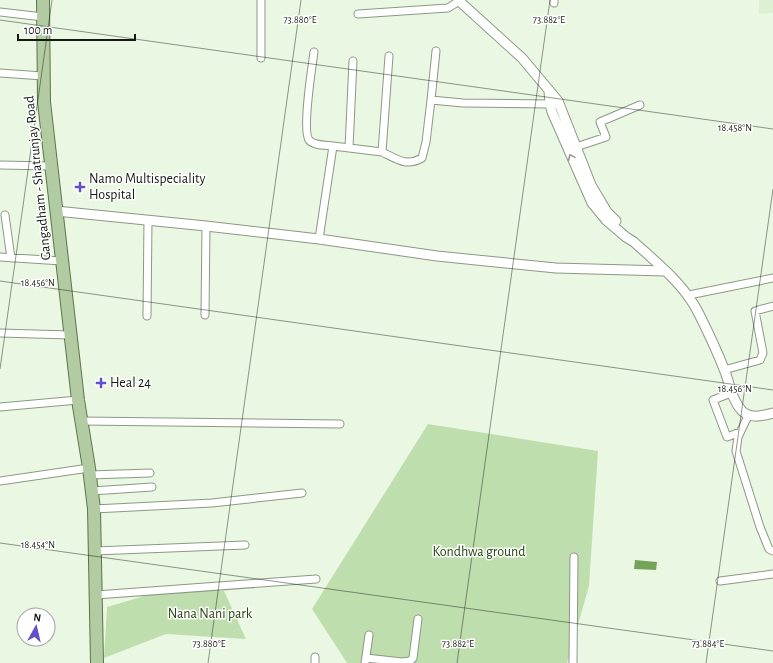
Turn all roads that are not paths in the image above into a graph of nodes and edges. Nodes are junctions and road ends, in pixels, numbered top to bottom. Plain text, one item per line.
1 (43, 0) edge
2 (261, 0) edge
3 (459, 1) edge
4 (0, 12) edge
5 (358, 14) dead end
6 (43, 17) junction
7 (436, 51) dead end
8 (314, 52) dead end
9 (389, 56) dead end
10 (261, 58) dead end
11 (352, 61) dead end
12 (0, 73) edge
13 (43, 76) junction
14 (431, 100) junction
15 (554, 103) junction
16 (640, 105) dead end
17 (333, 146) junction
18 (576, 147) junction
19 (349, 148) junction
20 (382, 152) junction
21 (0, 166) edge
22 (51, 166) junction
23 (56, 211) junction
24 (5, 215) dead end
25 (148, 220) junction
26 (206, 226) junction
27 (319, 239) junction
28 (634, 242) junction
29 (0, 257) edge
30 (11, 258) junction
31 (62, 260) junction
32 (665, 271) junction
33 (773, 278) edge
34 (689, 295) junction
35 (773, 306) edge
36 (205, 315) dead end
37 (147, 316) dead end
38 (0, 333) edge
39 (70, 336) junction
40 (724, 370) junction
41 (731, 393) junction
42 (78, 400) junction
43 (0, 407) edge
44 (773, 413) edge
45 (748, 416) junction
46 (81, 421) junction
47 (340, 424) dead end
48 (740, 432) junction
49 (90, 471) junction
50 (150, 473) dead end
51 (0, 480) edge
52 (152, 487) dead end
53 (92, 491) junction
54 (302, 493) dead end
55 (94, 510) junction
56 (245, 545) dead end
57 (95, 551) junction
58 (773, 551) edge
59 (574, 557) dead end
60 (773, 574) edge
61 (316, 579) dead end
62 (720, 581) dead end
63 (96, 596) junction
64 (418, 619) dead end
65 (369, 636) dead end
66 (366, 661) edge
67 (97, 663) edge
68 (573, 663) edge

1 - 6 main road, Gangadham - Shatrunjay Road
2 - 10 street
3 - 5 street
3 - 15 street
4 - 6 street
6 - 13 main road, Gangadham - Shatrunjay Road
7 - 14 street
8 - 17 street
9 - 20 street
11 - 19 street
12 - 13 street
13 - 22 main road, Gangadham - Shatrunjay Road
14 - 15 street
14 - 20 street
15 - 18 street
28 -> 15 street
16 - 18 street
17 - 19 street
17 - 27 street
18 - 28 street
19 - 20 street
21 - 22 street
22 - 23 main road, Gangadham - Shatrunjay Road
23 - 25 street
23 - 31 main road, Gangadham - Shatrunjay Road
24 - 30 street
25 - 26 street
25 - 37 street
26 - 27 street
26 - 36 street
27 - 32 street
28 - 32 street
29 - 30 street
30 - 31 street
31 - 39 main road, Gangadham - Shatrunjay Road
32 - 34 street
33 - 34 street
34 - 40 street
35 - 40 street
38 - 39 street
39 - 42 main road, Gangadham - Shatrunjay Road
40 - 41 street
41 - 45 street
41 - 48 street
42 - 43 street
42 - 46 main road, Gangadham - Shatrunjay Road
44 - 45 street
45 - 48 street
46 - 47 street
46 - 49 main road, Gangadham - Shatrunjay Road
48 - 58 street
49 - 50 street
49 - 51 street
49 - 53 main road, Gangadham - Shatrunjay Road
52 - 53 street
53 - 55 main road, Gangadham - Shatrunjay Road
54 - 55 street
55 - 57 main road, Gangadham - Shatrunjay Road
56 - 57 street
57 - 63 main road, Gangadham - Shatrunjay Road
59 - 68 street
60 - 62 street
61 - 63 street
63 - 67 main road, Gangadham - Shatrunjay Road
64 - 66 street
65 - 66 street

